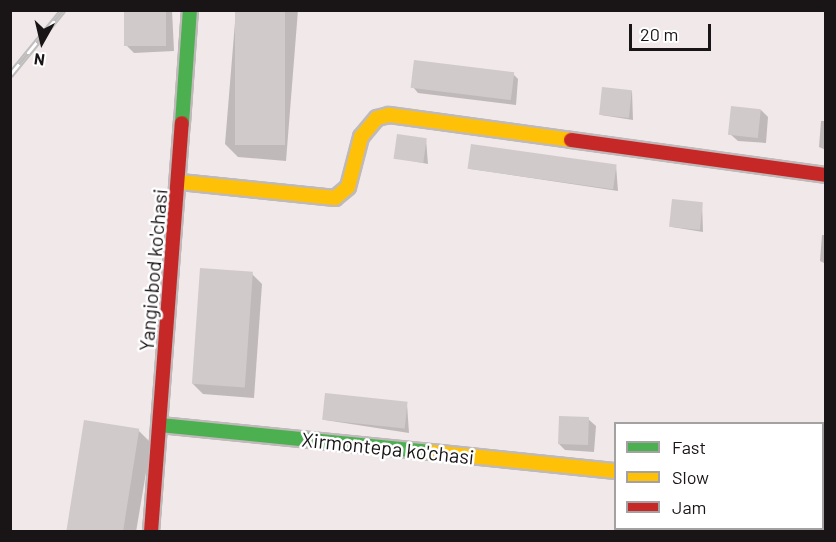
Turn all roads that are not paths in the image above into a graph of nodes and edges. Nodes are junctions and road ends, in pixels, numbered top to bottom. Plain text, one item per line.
1 (190, 10) edge
2 (825, 175) edge
3 (180, 182) junction
4 (160, 425) junction
5 (614, 471) edge
6 (151, 531) edge

1 - 3 street, Yangiobod ko'chasi
2 - 3 street
3 - 4 street, Yangiobod ko'chasi
4 - 5 street, Xirmontepa ko'chasi
4 - 6 street, Yangiobod ko'chasi

